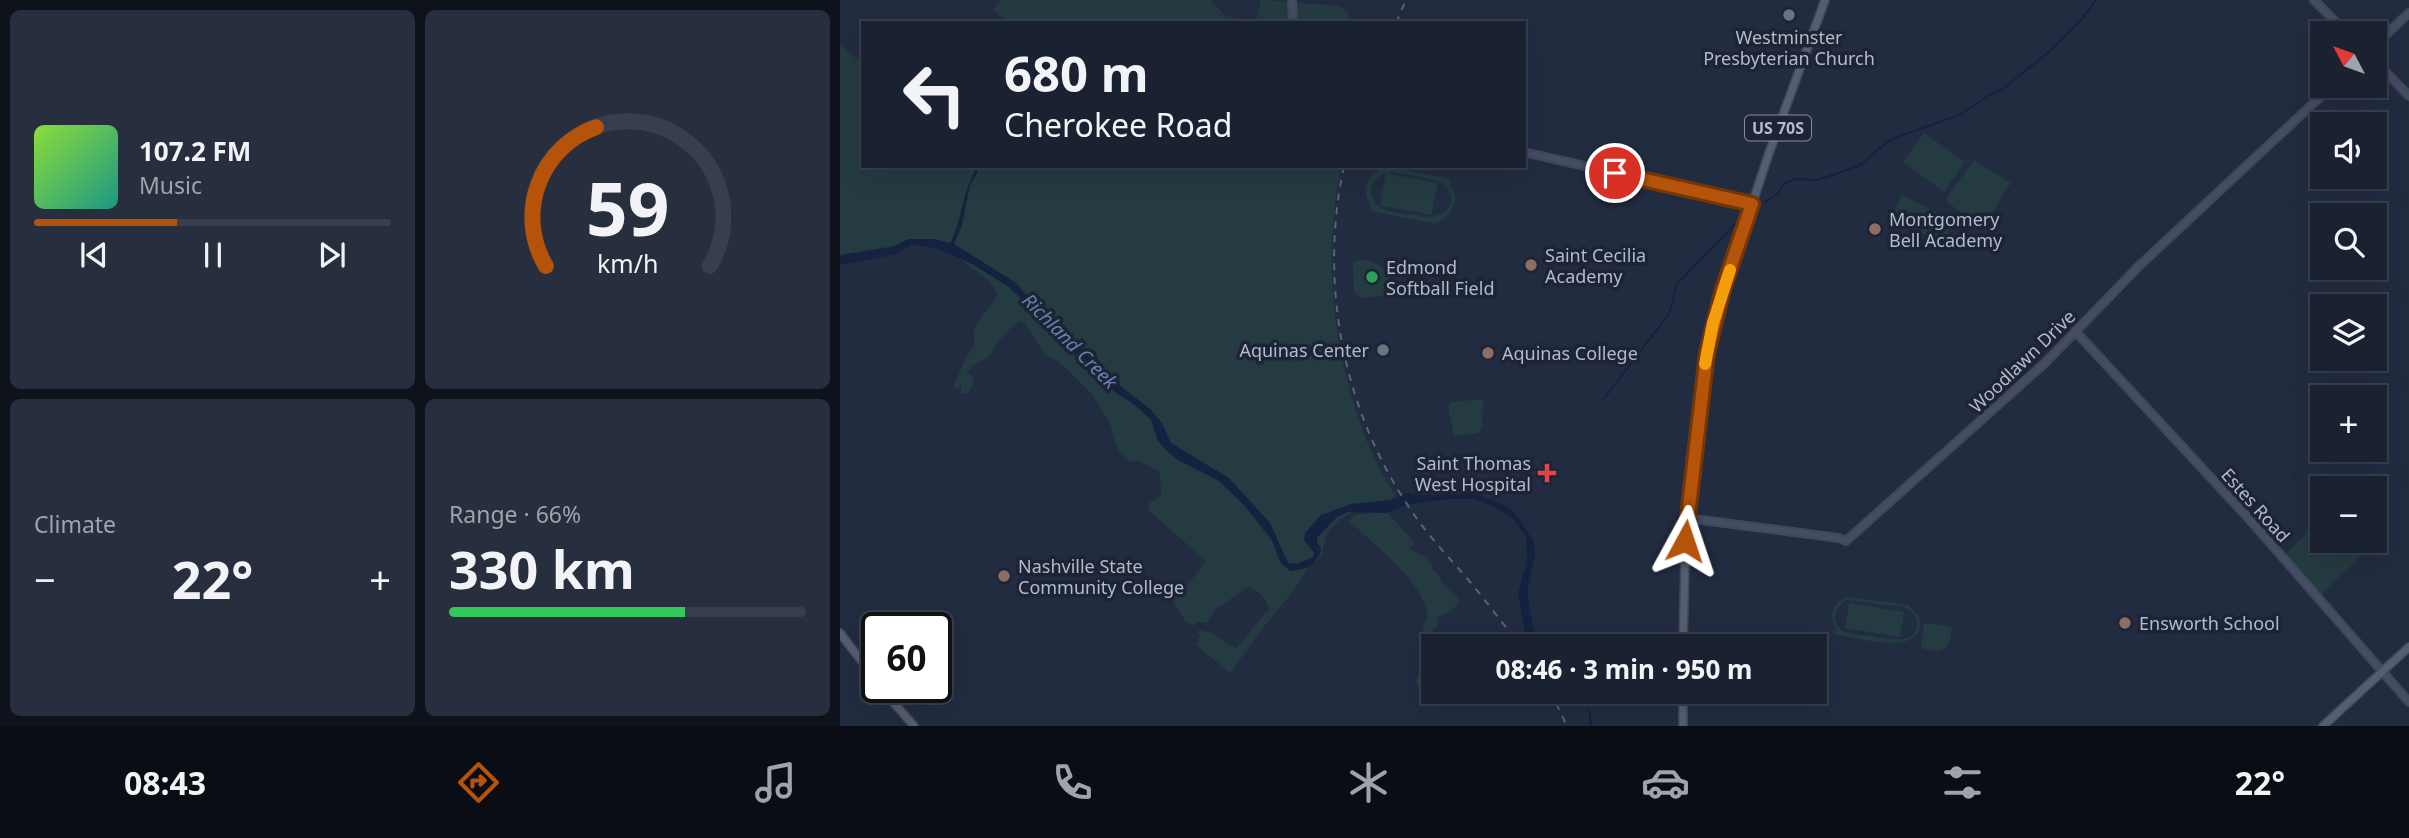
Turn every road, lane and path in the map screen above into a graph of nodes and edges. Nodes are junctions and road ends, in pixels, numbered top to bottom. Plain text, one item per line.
1 (1292, 0) edge
2 (1825, 0) edge
3 (2314, 0) edge
4 (2409, 13) edge
5 (1293, 21) edge
6 (2335, 21) edge
7 (2387, 34) edge
8 (2387, 73) edge
9 (2409, 96) edge
10 (2319, 98) edge
11 (1526, 152) edge
12 (1752, 204) junction
13 (2076, 332) junction
14 (1686, 518) junction
15 (840, 633) edge
16 (1683, 634) edge
17 (2409, 647) edge
18 (861, 660) edge
19 (2381, 672) junction
20 (2409, 702) edge
21 (894, 703) edge
22 (1683, 704) edge
23 (1682, 723) edge
24 (914, 726) edge
25 (2323, 726) edge

1 - 5 main road
2 - 12 main road, US 70S
3 - 6 main road
4 - 7 main road
8 - 9 main road
10 - 13 main road, Woodlawn Drive
11 - 12 main road
12 - 14 main road, US 70S
13 - 14 main road, Woodlawn Drive
13 - 19 main road, Estes Road
14 - 16 main road, US 70S
15 - 18 main road
17 - 19 main road
19 - 20 main road, Estes Road
19 - 25 main road
21 - 24 main road
22 - 23 main road

